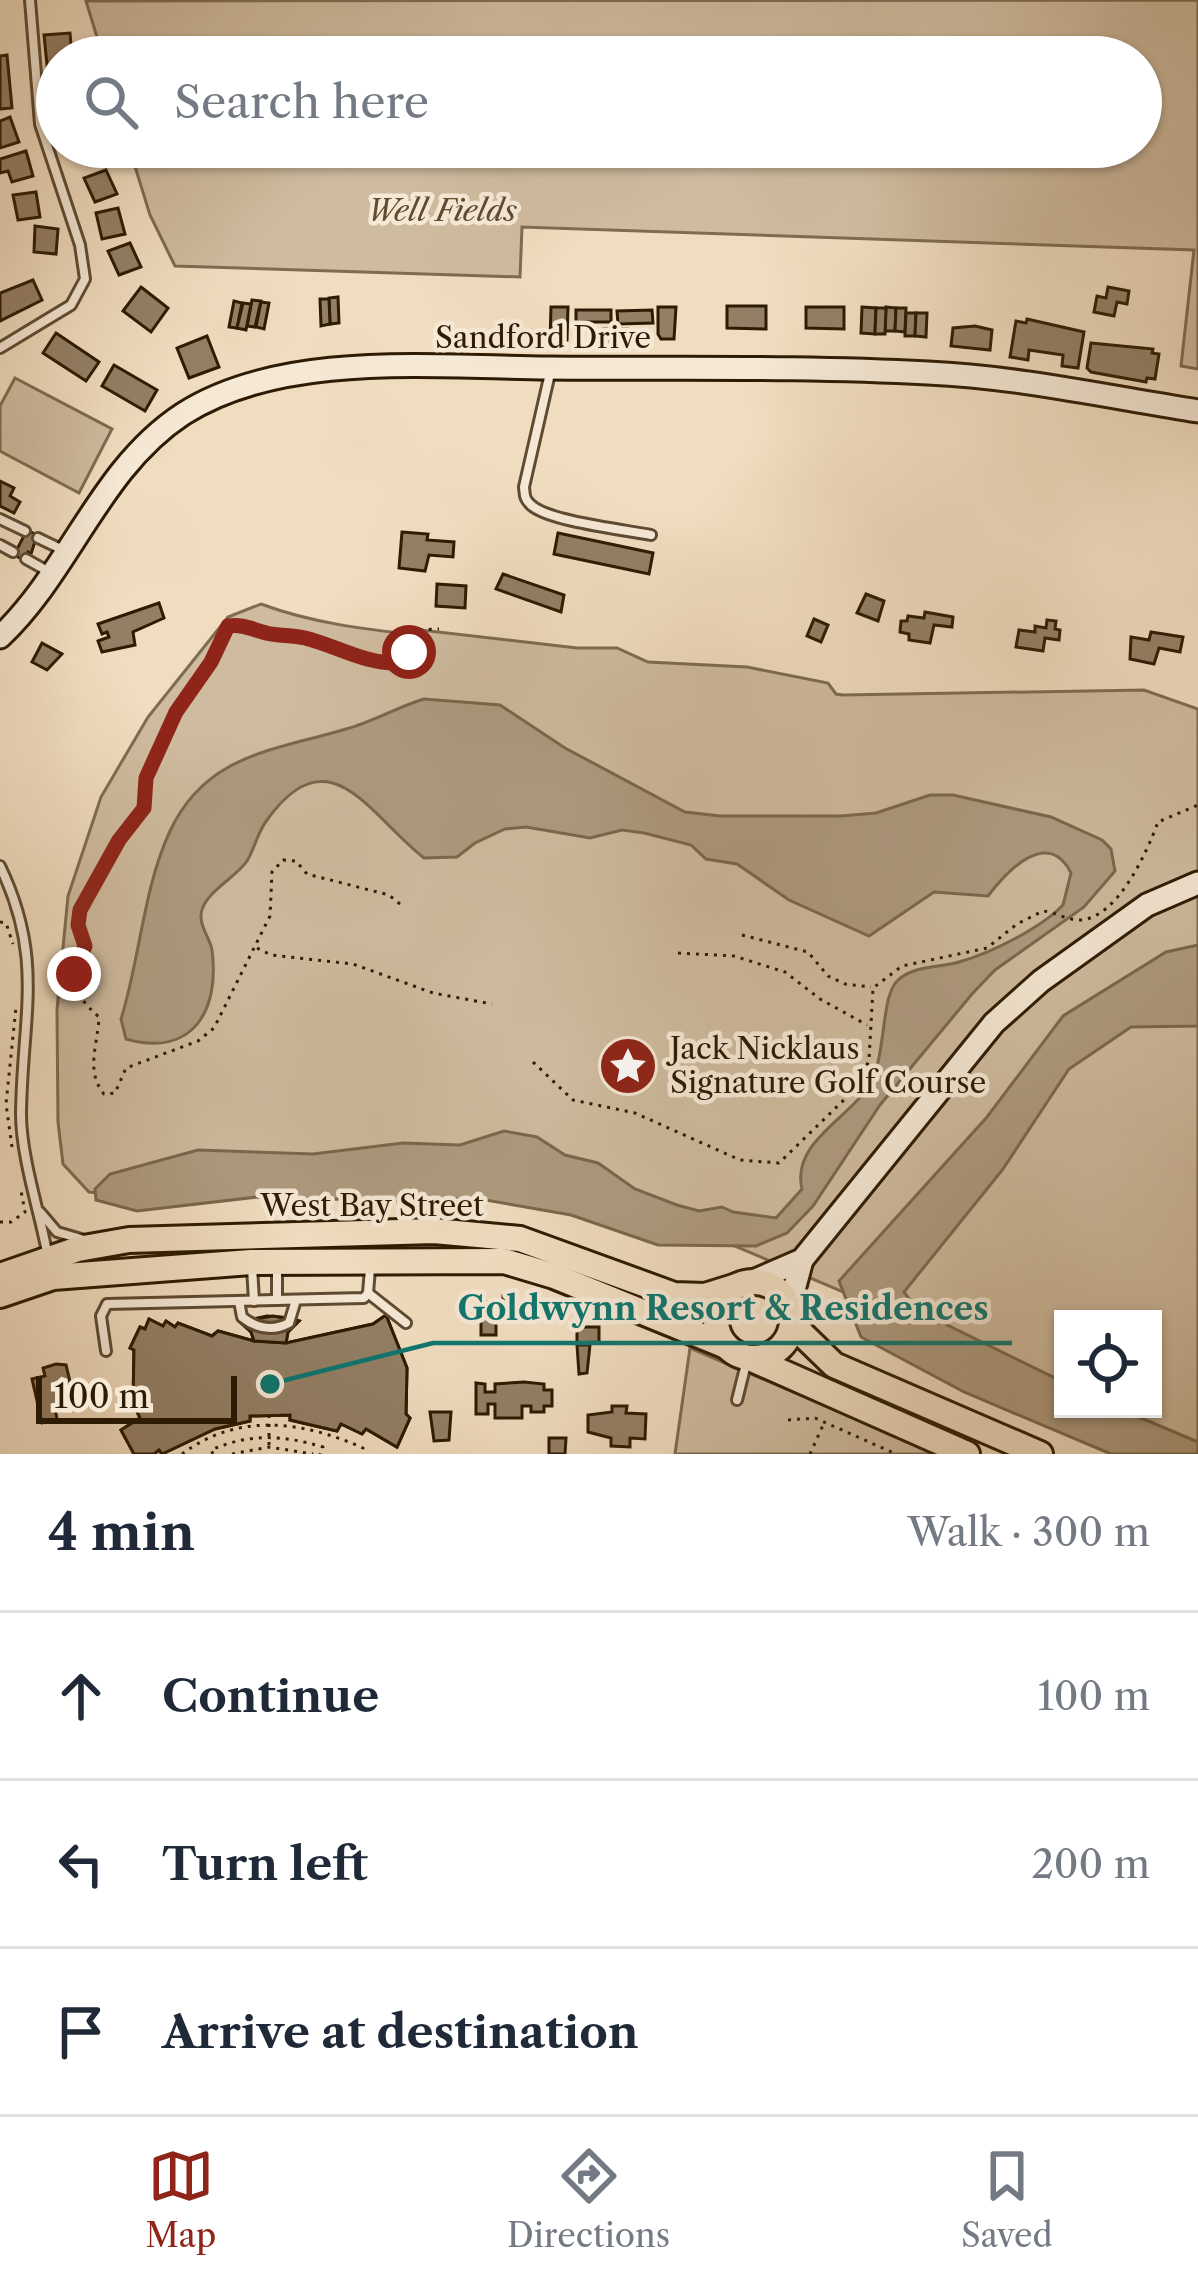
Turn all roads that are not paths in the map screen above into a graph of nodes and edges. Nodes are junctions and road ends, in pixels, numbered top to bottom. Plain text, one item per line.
1 (29, 0) edge
2 (36, 79) edge
3 (55, 168) edge
4 (0, 348) edge
5 (551, 368) junction
6 (1198, 411) edge
7 (0, 519) edge
8 (25, 531) dead end
9 (650, 536) dead end
10 (38, 538) dead end
11 (0, 545) edge
12 (13, 552) dead end
13 (66, 552) junction
14 (26, 559) dead end
15 (52, 573) junction
16 (0, 637) edge
17 (0, 866) edge
18 (1198, 883) edge
19 (39, 1211) junction
20 (106, 1244) junction
21 (802, 1260) junction
22 (370, 1261) junction
23 (251, 1262) junction
24 (278, 1262) junction
25 (50, 1268) junction
26 (0, 1276) edge
27 (744, 1284) junction
28 (368, 1293) junction
29 (0, 1295) edge
30 (277, 1300) junction
31 (296, 1300) junction
32 (239, 1301) junction
33 (254, 1301) junction
34 (791, 1309) junction
35 (406, 1323) dead end
36 (106, 1351) dead end
37 (742, 1354) junction
38 (737, 1400) dead end
39 (967, 1454) edge
40 (1040, 1454) edge

1 - 2 lane
3 - 4 lane
5 - 6 street, Sandford Drive
5 - 9 lane
5 - 13 street, Sandford Drive
7 - 8 lane
10 - 13 lane
11 - 12 lane
13 - 15 street, Sandford Drive
14 - 15 lane
15 - 16 street, Sandford Drive
17 - 19 lane
18 - 21 street
19 - 20 lane
19 - 25 lane
20 - 25 main road, West Bay Street
20 - 27 main road, West Bay Street
21 - 27 street
21 - 34 street
22 - 24 main road, West Bay Street
22 - 28 lane
22 - 37 main road, West Bay Street
23 - 24 main road, West Bay Street
23 - 25 main road, West Bay Street
23 - 33 lane
24 - 30 lane
25 - 26 main road, West Bay Street
25 - 29 main road, West Bay Street
27 - 34 main road
27 - 37 main road
28 - 31 lane
28 - 35 lane
30 - 31 lane
30 - 33 lane
31 - 32 lane
32 - 33 lane
32 - 36 lane
34 - 37 main road
34 - 40 main road
37 - 38 lane
37 - 39 main road, West Bay Street

